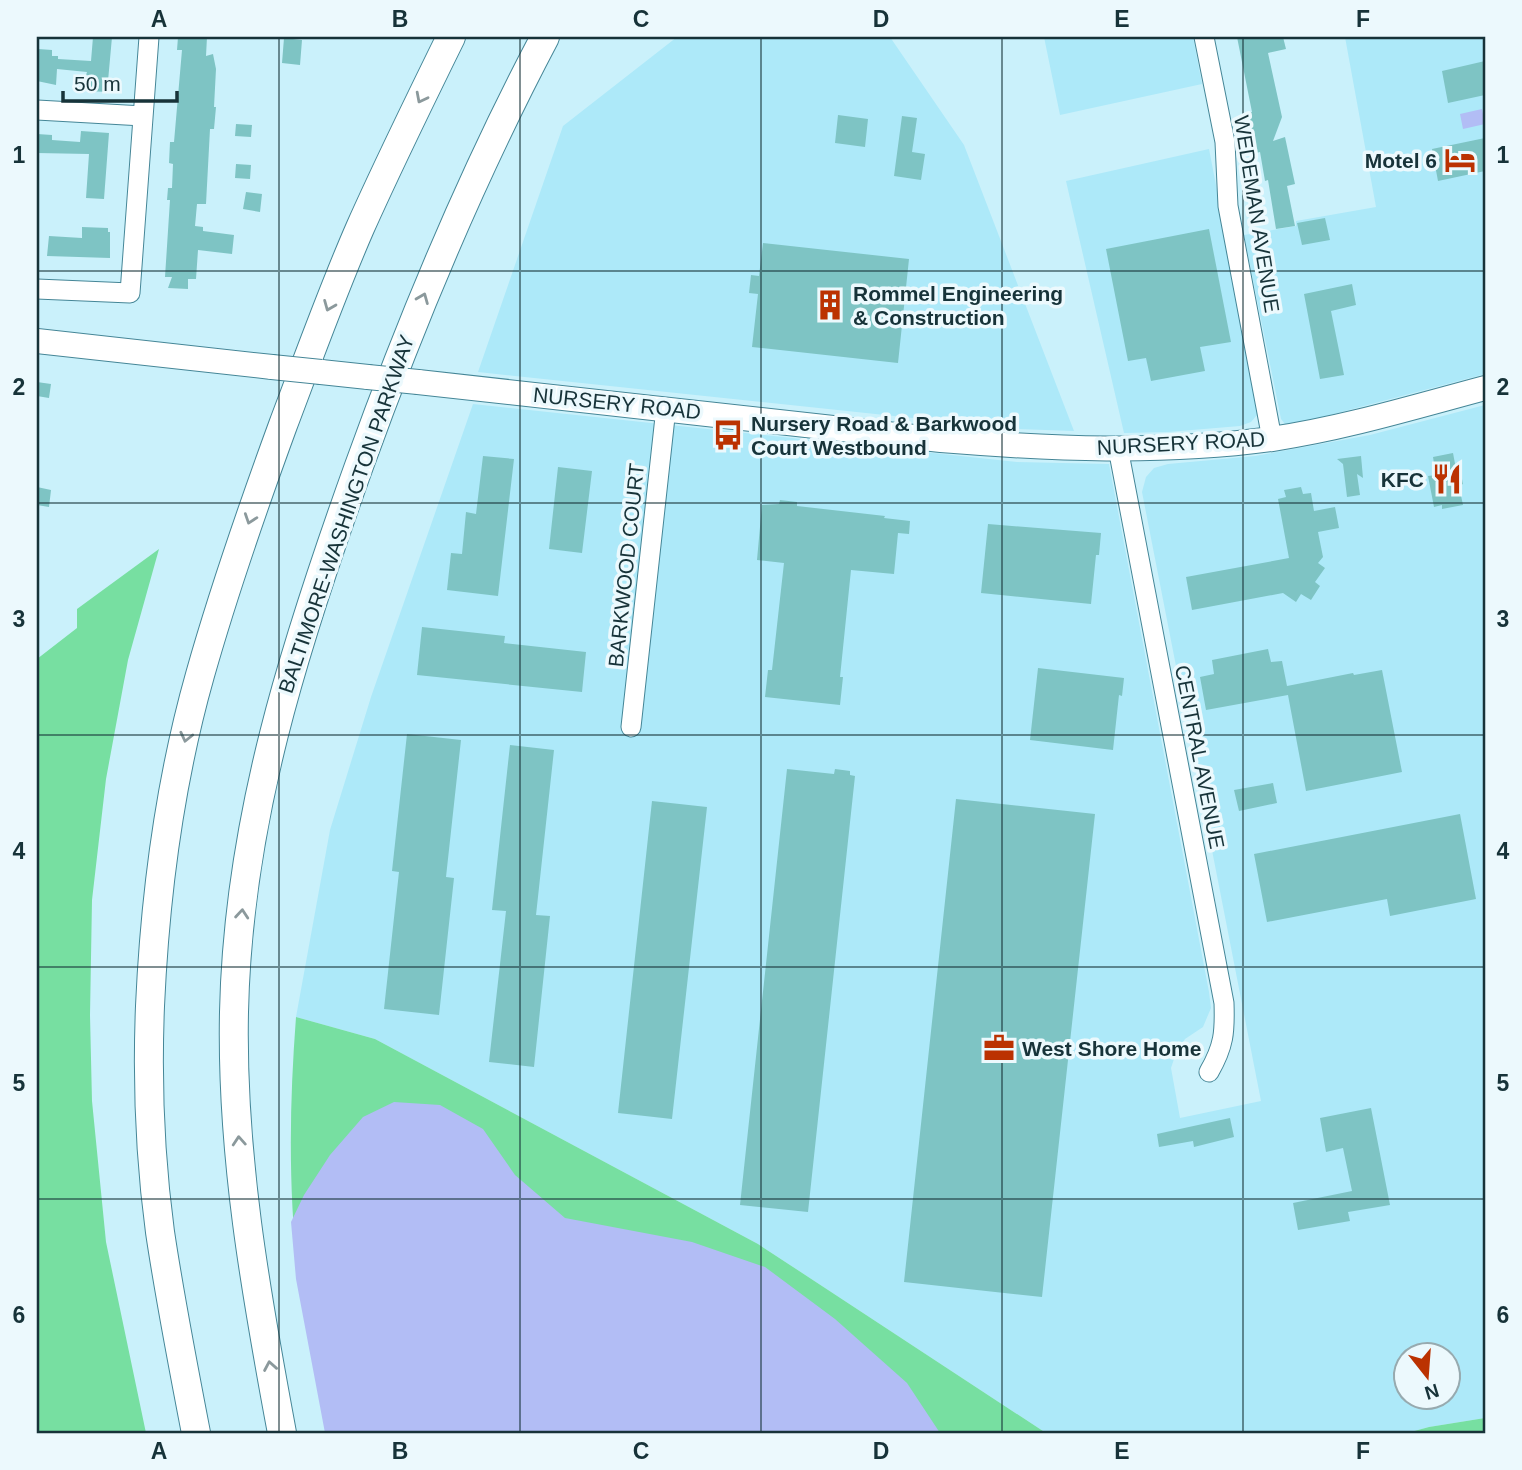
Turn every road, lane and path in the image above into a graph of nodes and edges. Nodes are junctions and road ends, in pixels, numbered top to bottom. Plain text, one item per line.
1 (149, 37) edge
2 (451, 37) edge
3 (545, 37) edge
4 (1204, 37) edge
5 (37, 110) edge
6 (143, 116) junction
7 (37, 289) edge
8 (37, 341) edge
9 (1485, 388) edge
10 (666, 408) junction
11 (1272, 439) junction
12 (1118, 448) junction
13 (631, 727) dead end
14 (1209, 1072) dead end
15 (196, 1433) edge
16 (282, 1433) edge

1 - 6 street
2 -> 15 highway
16 -> 3 highway, BALTIMORE-WASHINGTON PARKWAY
4 - 11 street, WEDEMAN AVENUE
5 - 6 street
6 - 7 street
8 - 10 main road, NURSERY ROAD, bridge
9 - 11 main road, NURSERY ROAD
10 - 12 main road, NURSERY ROAD
10 - 13 street, BARKWOOD COURT
11 - 12 main road, NURSERY ROAD
12 - 14 street, CENTRAL AVENUE

